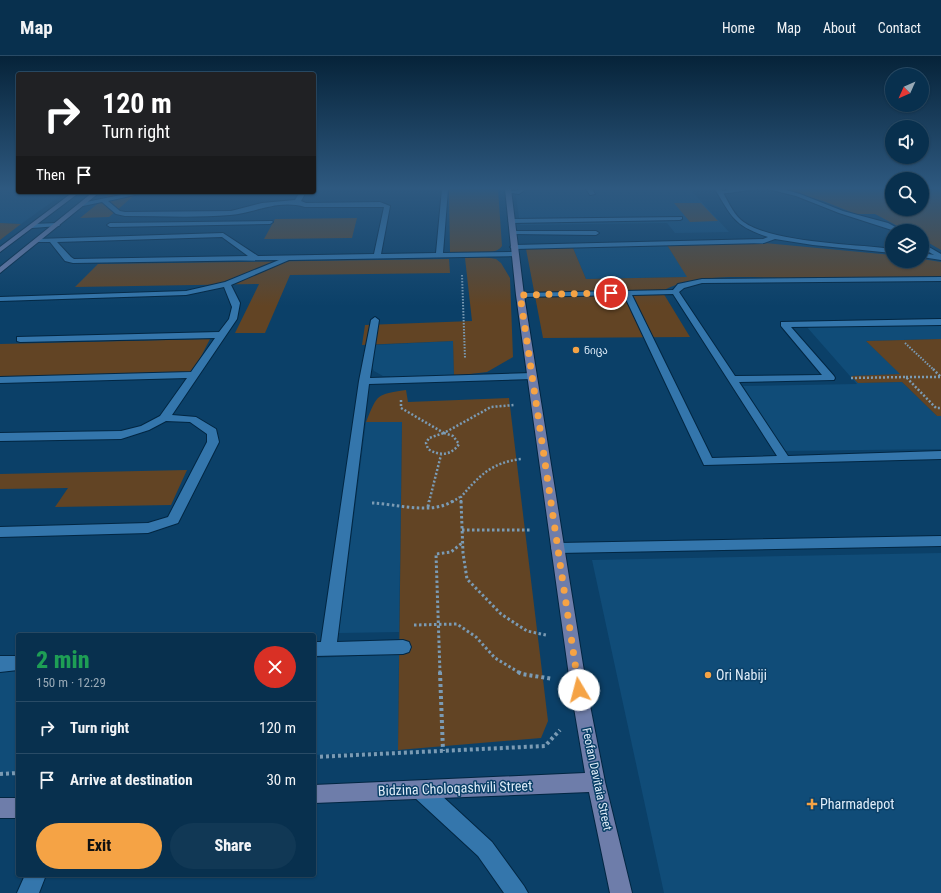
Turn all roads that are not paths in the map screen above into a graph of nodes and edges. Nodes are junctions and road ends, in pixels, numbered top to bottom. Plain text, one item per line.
1 (29, 228) edge
2 (53, 228) edge
3 (106, 228) edge
4 (383, 228) edge
5 (441, 228) edge
6 (512, 228) edge
7 (527, 228) edge
8 (752, 228) edge
9 (596, 233) dead end
10 (776, 236) junction
11 (95, 238) junction
12 (38, 240) junction
13 (52, 240) junction
14 (0, 250) edge
15 (885, 250) edge
16 (929, 250) edge
17 (515, 251) junction
18 (439, 255) junction
19 (377, 256) junction
20 (929, 256) edge
21 (292, 257) junction
22 (256, 258) junction
23 (941, 258) edge
24 (0, 271) edge
25 (941, 279) edge
26 (226, 284) junction
27 (675, 292) junction
28 (627, 293) junction
29 (520, 295) junction
30 (0, 299) edge
31 (375, 320) dead end
32 (941, 322) edge
33 (222, 336) junction
34 (20, 338) dead end
35 (194, 375) junction
36 (532, 376) junction
37 (732, 379) junction
38 (0, 380) edge
39 (364, 381) junction
40 (164, 418) junction
41 (0, 437) edge
42 (941, 455) edge
43 (785, 460) junction
44 (0, 532) edge
45 (941, 541) edge
46 (558, 548) junction
47 (403, 647) road end
48 (321, 649) edge
49 (16, 663) edge
50 (0, 664) edge
51 (596, 782) junction
52 (421, 790) junction
53 (316, 794) edge
54 (0, 808) edge
55 (16, 808) edge
56 (35, 877) edge
57 (28, 893) edge
58 (517, 893) edge
59 (621, 893) edge

1 - 14 main road
2 - 12 main road
3 - 11 street
4 - 19 street
5 - 18 street
6 - 17 main road, Feofan Davitaia Street
7 - 9 street
8 - 10 street
10 - 15 street
10 - 17 street
11 - 13 street
11 - 22 street
12 - 13 street
12 - 24 main road
13 - 22 street
16 - 23 street
17 - 18 street
17 - 29 main road, Feofan Davitaia Street
18 - 19 street
19 - 21 street
20 - 23 street
21 - 22 street
21 - 26 street
25 - 27 street
26 - 30 street
26 - 33 street
27 - 28 street
27 - 37 street
28 - 29 street
28 - 43 street
29 - 36 main road, Feofan Davitaia Street
31 - 39 street
32 - 37 street
33 - 34 street
33 - 35 street
35 - 38 street
35 - 40 street
36 - 39 street
36 - 46 main road, Feofan Davitaia Street
37 - 43 street
39 - 48 street
40 - 41 street
40 - 44 street
42 - 43 street
45 - 46 street
46 - 51 main road, Feofan Davitaia Street
47 - 48 street
49 - 50 street
51 - 52 main road, Bidzina Choloqashvili Street
51 - 59 main road, Feofan Davitaia Street
52 - 53 main road, Bidzina Choloqashvili Street
52 - 58 street
54 - 55 main road
56 - 57 street

